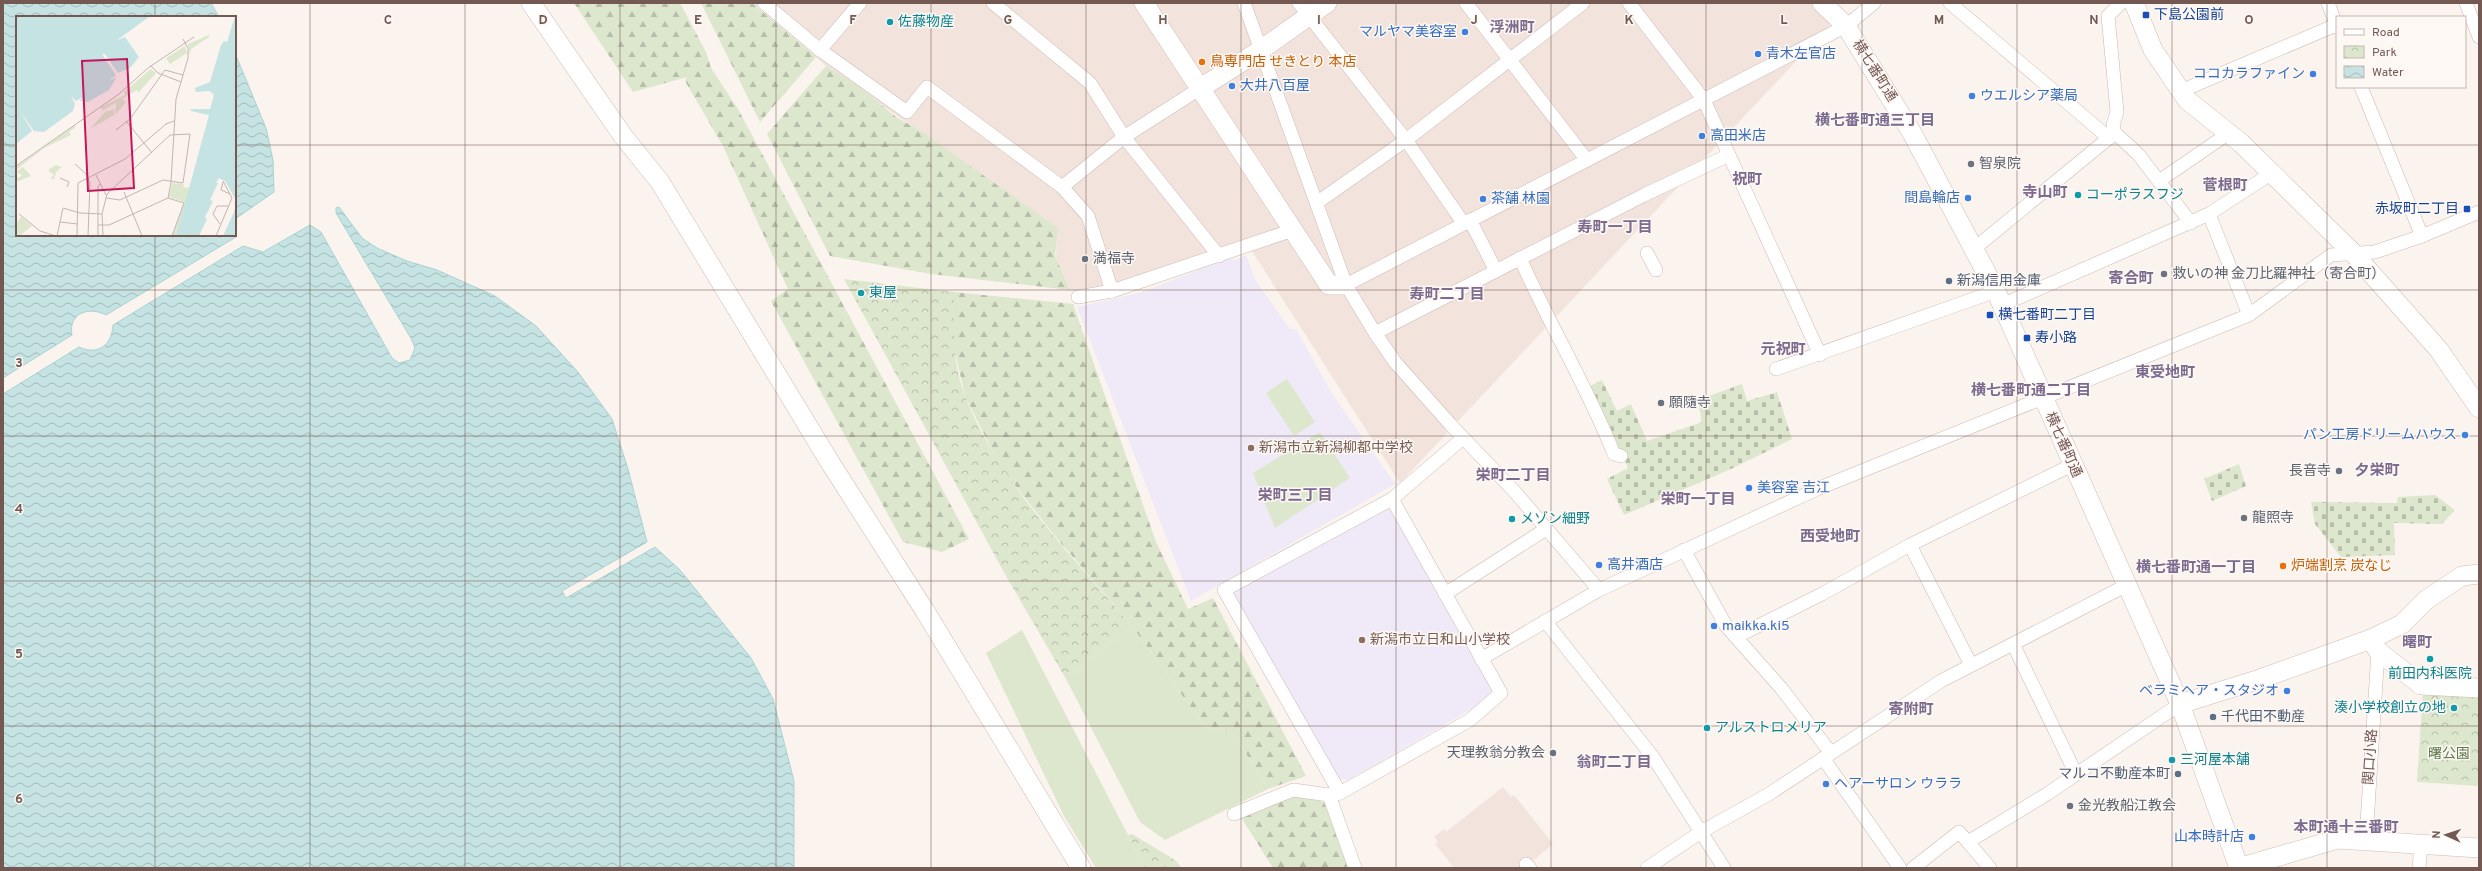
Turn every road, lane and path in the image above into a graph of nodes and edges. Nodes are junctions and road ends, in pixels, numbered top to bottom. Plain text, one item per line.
1 (531, 3) edge
2 (764, 3) edge
3 (860, 3) edge
4 (993, 3) edge
5 (1144, 3) edge
6 (1244, 3) edge
7 (1327, 3) edge
8 (1466, 3) edge
9 (1583, 3) edge
10 (1629, 3) edge
11 (1822, 3) edge
12 (1874, 3) edge
13 (1950, 3) edge
14 (2121, 3) edge
15 (2134, 3) edge
16 (2328, 3) edge
17 (2466, 3) edge
18 (1304, 10) edge
19 (2336, 23) edge
20 (1846, 26) junction
21 (2336, 26) edge
22 (2479, 37) edge
23 (1262, 49) junction
24 (820, 50) junction
25 (1510, 60) junction
26 (2361, 88) edge
27 (1199, 89) junction
28 (2181, 91) junction
29 (1704, 100) junction
30 (2229, 133) junction
31 (2112, 136) junction
32 (1124, 137) junction
33 (1406, 140) junction
34 (1729, 155) junction
35 (1586, 159) junction
36 (2272, 173) junction
37 (2159, 181) junction
38 (1062, 187) junction
39 (1318, 202) junction
40 (2479, 212) edge
41 (2209, 214) junction
42 (1467, 222) junction
43 (2191, 223) junction
44 (1293, 230) junction
45 (2422, 236) junction
46 (1975, 248) junction
47 (1647, 253) dead end
48 (2354, 254) junction
49 (1219, 256) junction
50 (1520, 258) junction
51 (1656, 270) dead end
52 (1496, 271) junction
53 (1346, 285) junction
54 (1112, 291) junction
55 (1078, 297) dead end
56 (1998, 298) junction
57 (2249, 315) junction
58 (1375, 333) junction
59 (1820, 355) junction
60 (1776, 369) dead end
61 (2043, 399) junction
62 (2479, 408) edge
63 (1463, 438) junction
64 (1621, 456) dead end
65 (2072, 465) junction
66 (1392, 499) junction
67 (1546, 529) junction
68 (1910, 545) junction
69 (1684, 550) junction
70 (2479, 574) edge
71 (2127, 585) junction
72 (1599, 590) junction
73 (1445, 594) junction
74 (1545, 621) junction
75 (1736, 637) junction
76 (2013, 644) junction
77 (2375, 645) junction
78 (1481, 659) junction
79 (1971, 665) junction
80 (2479, 688) edge
81 (2180, 704) junction
82 (1827, 756) junction
83 (2076, 774) junction
84 (1335, 794) junction
85 (1234, 814) dead end
86 (1701, 832) junction
87 (2366, 839) junction
88 (1968, 842) junction
89 (2421, 844) junction
90 (2479, 848) edge
91 (1081, 868) edge
92 (1356, 868) edge
93 (1646, 868) edge
94 (1724, 868) edge
95 (1900, 868) edge
96 (1913, 868) edge
97 (1990, 868) edge
98 (2239, 868) edge
99 (2419, 868) edge

1 - 91 street
2 - 24 street
3 - 24 street
4 - 32 street
5 - 27 street
6 - 23 street
7 - 18 street
8 - 25 street
9 - 25 street
10 - 29 street
11 - 20 street, 横七番町通
12 - 20 street
13 - 31 street
14 - 31 street
15 - 28 street
16 - 19 street
17 - 22 street
18 - 23 street
18 - 33 street
20 - 29 street
20 - 46 street, 横七番町通
21 - 28 street
23 - 27 street
23 - 39 street
24 - 38 street
25 - 33 street
25 - 35 street
26 - 45 street
27 - 32 street
27 - 44 street
28 - 30 street
29 - 34 street
29 - 35 street
30 - 36 street
30 - 37 street
31 - 37 street
31 - 46 street
32 - 38 street
32 - 49 street
33 - 39 street
33 - 42 street
34 - 50 street
34 - 59 street
35 - 42 street
36 - 41 street
36 - 48 street
37 - 43 street
38 - 54 street
39 - 53 street
40 - 45 street
41 - 43 street
41 - 57 street
42 - 52 street
42 - 53 street
43 - 56 street
44 - 49 street
44 - 53 street
45 - 48 street
46 - 56 street, 横七番町通
47 - 51 street
48 - 57 street
48 - 62 street
49 - 54 street
50 - 52 street
50 - 64 street
52 - 58 street
53 - 58 street
54 - 55 street
56 - 59 street
56 - 61 street, 横七番町通
57 - 61 street
58 - 63 street
59 - 60 street
61 - 65 street, 横七番町通
61 - 69 street
63 - 66 street
63 - 67 street
65 - 68 street
65 - 71 street, 横七番町通
66 - 73 street
66 - 84 street
67 - 72 street
67 - 73 street
68 - 75 street
68 - 79 street
69 - 72 street
69 - 75 street
70 - 77 street
71 - 76 street
71 - 81 street, 横七番町通
72 - 74 street
73 - 78 street
74 - 78 street
74 - 86 street
75 - 82 street
76 - 79 street
76 - 83 street
77 - 80 street
77 - 81 street
77 - 87 street, 関口小路
78 - 84 street
79 - 82 street
81 - 83 street
81 - 98 street, 横七番町通
82 - 86 street
82 - 95 street
83 - 88 street
84 - 85 street
84 - 92 street
86 - 93 street
86 - 94 street
87 - 89 street
87 - 98 street
88 - 96 street
88 - 97 street
89 - 90 street
89 - 99 street

